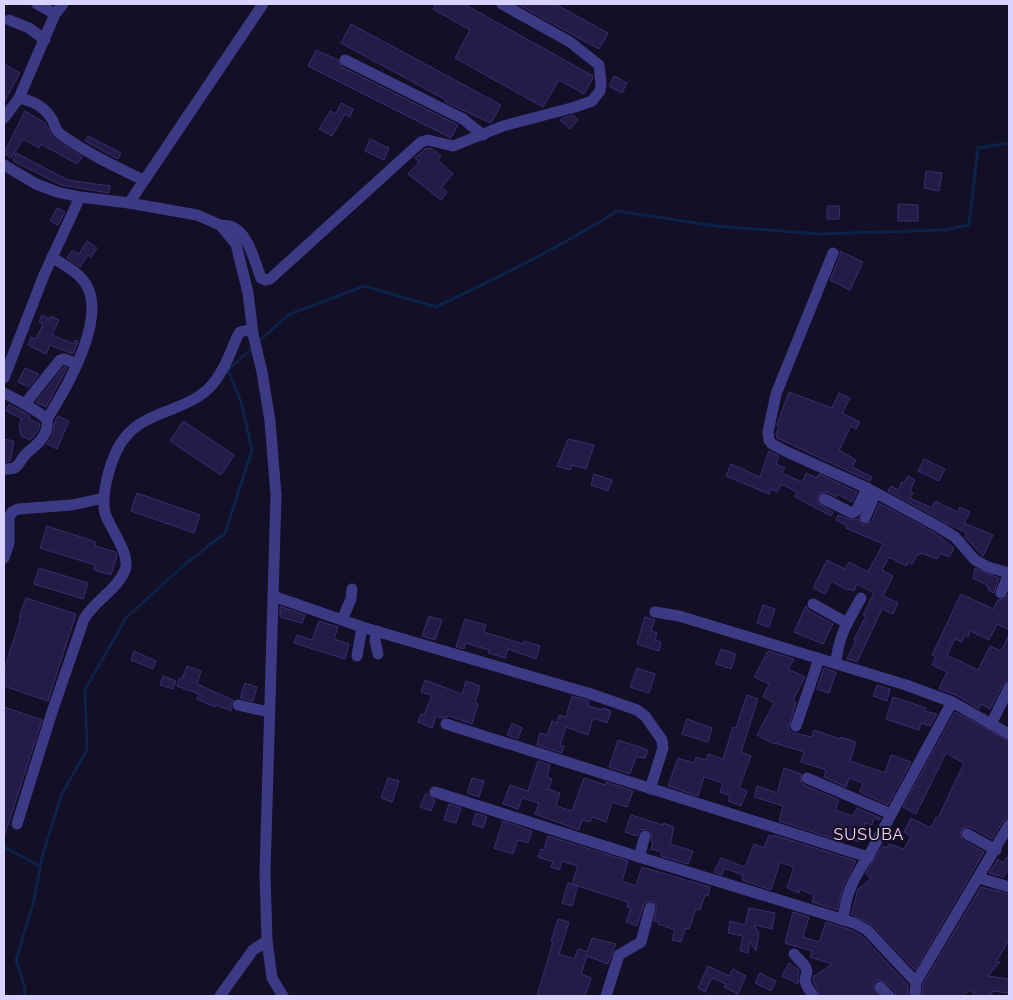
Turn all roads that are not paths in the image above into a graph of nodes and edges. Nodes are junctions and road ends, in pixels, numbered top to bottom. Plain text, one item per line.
1 (37, 4) edge
2 (63, 4) edge
3 (263, 4) edge
4 (502, 4) edge
5 (55, 14) junction
6 (9, 20) dead end
7 (45, 40) junction
8 (345, 60) dead end
9 (19, 98) junction
10 (4, 118) edge
11 (482, 135) junction
12 (4, 165) edge
13 (139, 178) dead end
14 (80, 197) junction
15 (129, 202) junction
16 (220, 225) junction
17 (833, 253) dead end
18 (52, 257) junction
19 (254, 337) junction
20 (77, 364) junction
21 (4, 378) edge
22 (4, 393) edge
23 (25, 404) junction
24 (47, 419) junction
25 (4, 469) edge
26 (871, 491) junction
27 (104, 498) junction
28 (824, 499) dead end
29 (4, 506) edge
30 (9, 518) junction
31 (865, 518) dead end
32 (4, 558) edge
33 (1009, 573) edge
34 (352, 589) dead end
35 (1001, 593) dead end
36 (273, 596) junction
37 (861, 598) dead end
38 (813, 604) dead end
39 (655, 612) dead end
40 (342, 620) junction
41 (847, 623) junction
42 (362, 627) junction
43 (378, 632) junction
44 (378, 654) dead end
45 (357, 656) dead end
46 (819, 659) junction
47 (836, 663) junction
48 (1009, 688) edge
49 (952, 702) junction
50 (238, 705) dead end
51 (269, 712) junction
52 (446, 724) dead end
53 (991, 724) junction
54 (796, 726) dead end
55 (1009, 734) edge
56 (807, 778) dead end
57 (650, 789) junction
58 (435, 792) dead end
59 (892, 814) junction
60 (17, 824) dead end
61 (1009, 825) edge
62 (967, 834) dead end
63 (645, 836) dead end
64 (996, 850) junction
65 (639, 857) junction
66 (868, 858) junction
67 (979, 878) junction
68 (1009, 888) edge
69 (650, 908) dead end
70 (843, 920) junction
71 (266, 941) junction
72 (794, 954) dead end
73 (916, 982) junction
74 (880, 987) dead end
75 (220, 996) edge
76 (283, 996) edge
77 (606, 996) edge
78 (814, 996) edge
79 (889, 996) edge
80 (915, 996) edge

1 - 5 street
2 - 5 street
3 - 15 street
4 - 11 street
5 - 7 street
6 - 7 street
7 - 9 street
8 - 11 street
9 - 10 street
9 - 13 street
11 - 16 street
12 - 14 street
14 - 15 street
14 - 18 street
15 - 16 street
16 - 19 street
17 - 26 street
18 - 20 street
18 - 21 street
19 - 27 street
19 - 36 street
20 - 23 street
20 - 24 street
22 - 23 street
23 - 24 street
24 - 25 street
26 - 28 street
26 - 31 street
26 - 33 street
27 - 30 street
27 - 60 street
29 - 30 street
30 - 32 street
33 - 35 street
34 - 40 street
36 - 40 street
36 - 51 street
37 - 41 street
38 - 41 street
39 - 46 street
40 - 42 street
41 - 47 street
42 - 43 street
42 - 45 street
43 - 44 street
43 - 57 street
46 - 47 street
46 - 54 street
47 - 49 street
48 - 53 street
49 - 53 street
49 - 59 street
50 - 51 street
51 - 71 street
52 - 57 street
53 - 55 street
56 - 59 street
57 - 66 street
58 - 65 street
59 - 66 street
61 - 64 street
62 - 64 street
63 - 65 street
64 - 67 street
65 - 70 street
66 - 70 street
67 - 68 street
67 - 73 street
69 - 77 street
70 - 73 street
71 - 75 street
71 - 76 street
72 - 78 street
73 - 80 street
74 - 79 street

